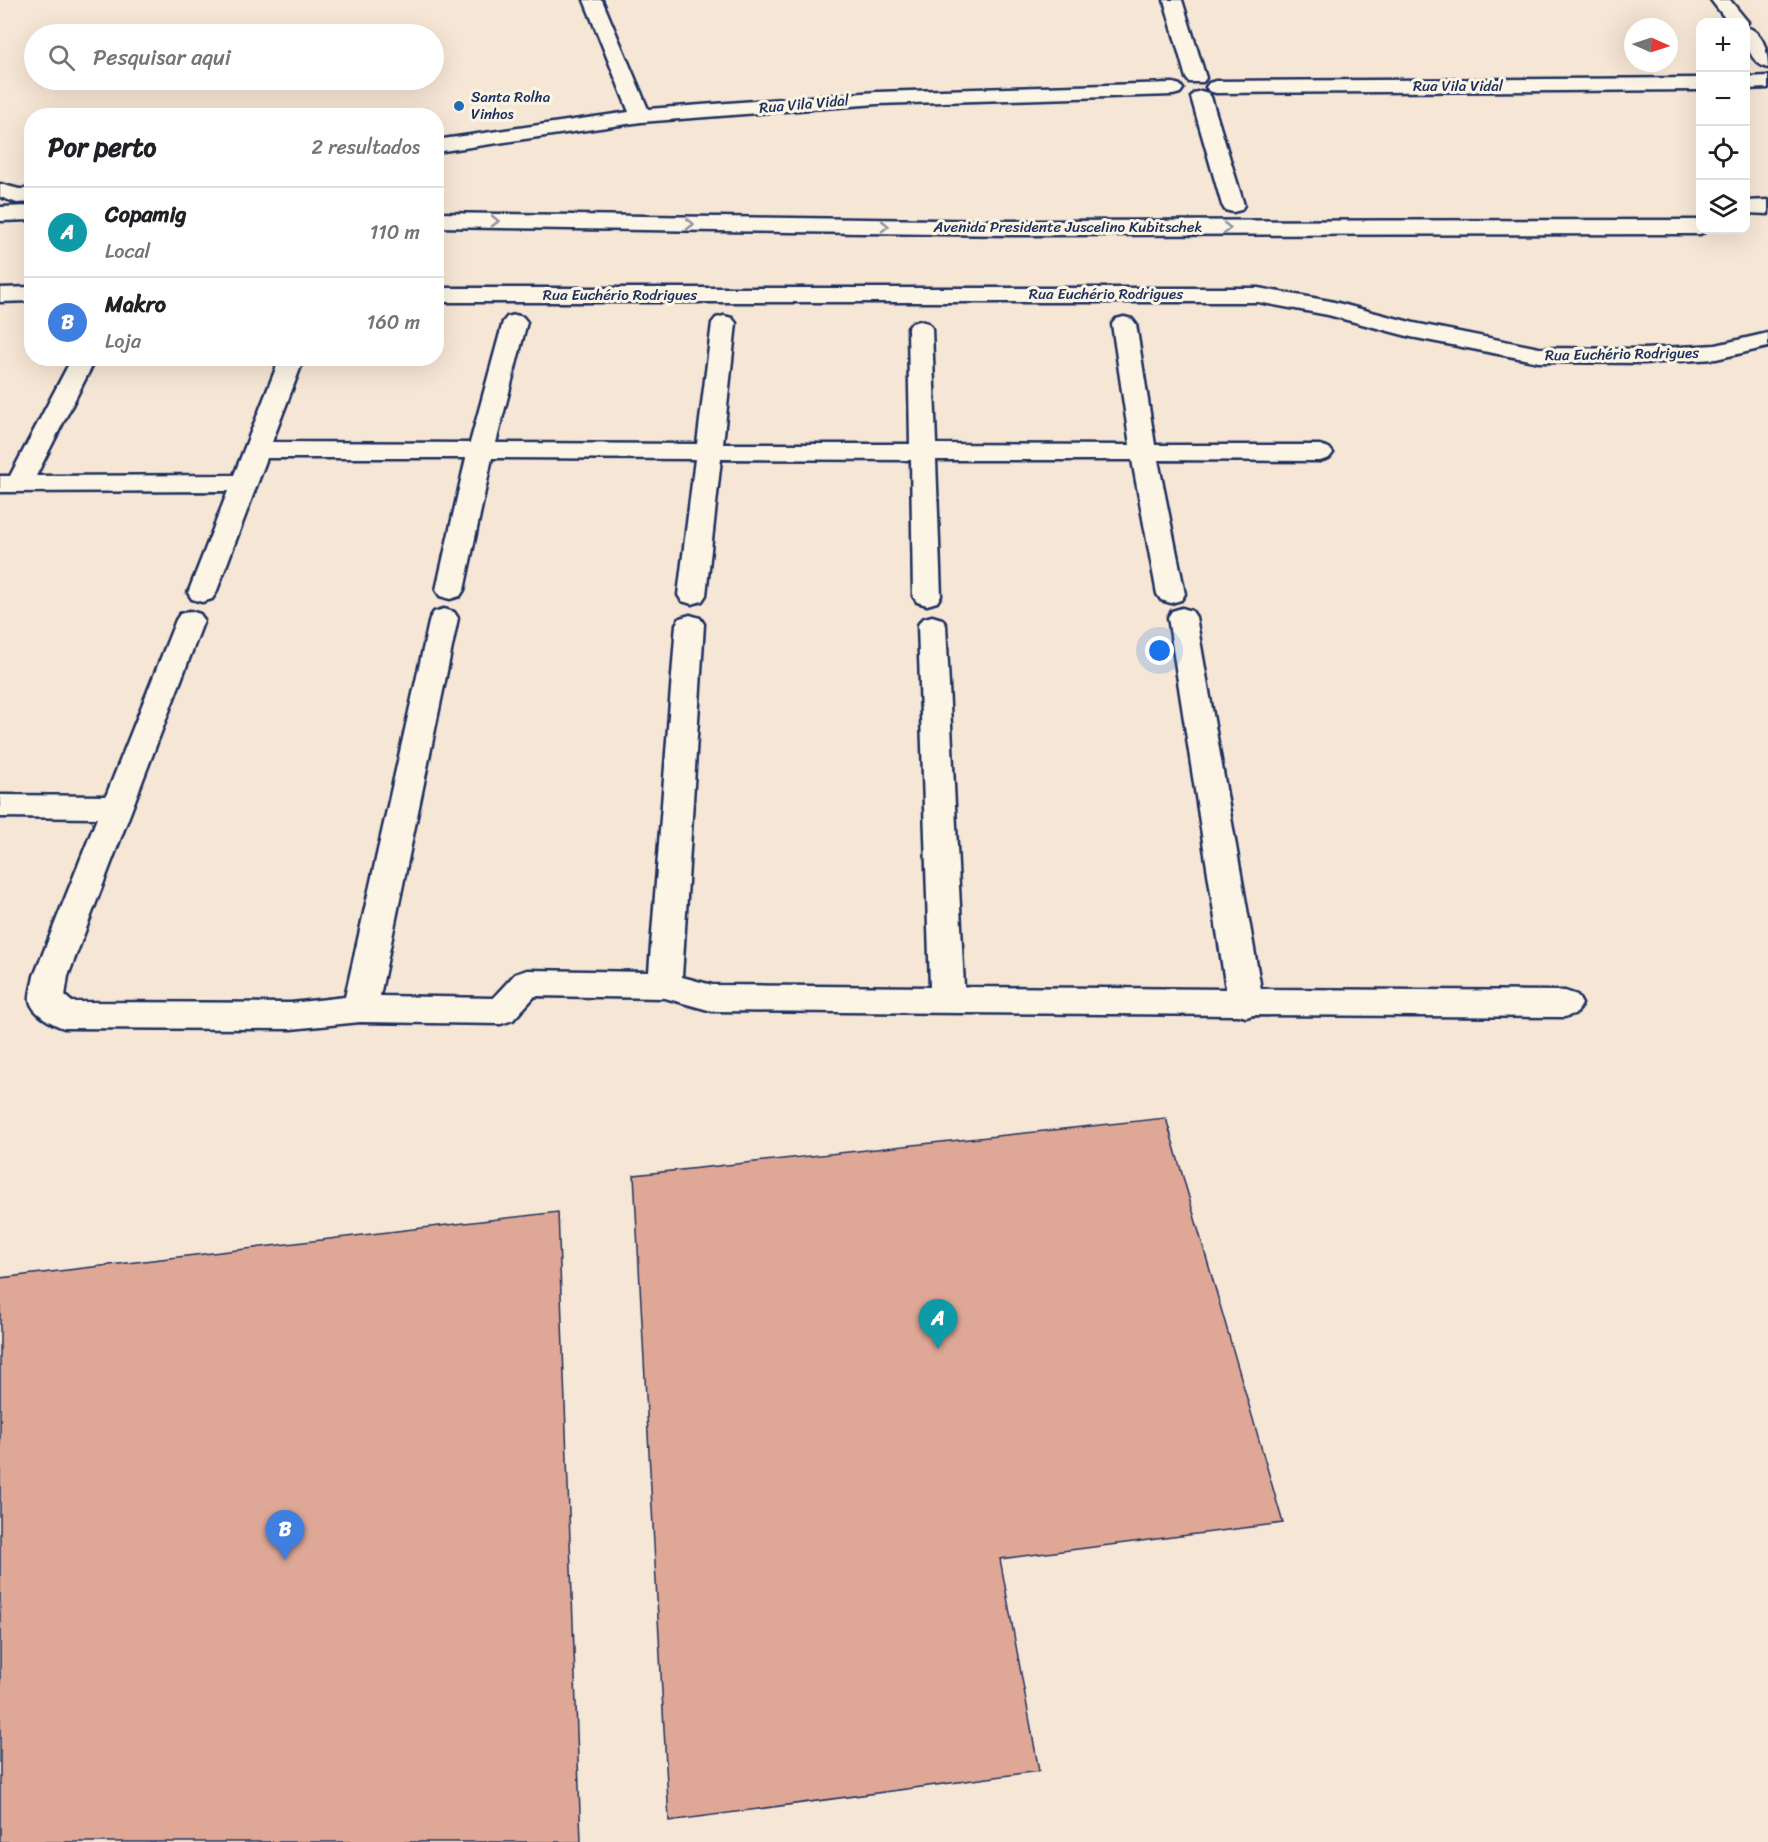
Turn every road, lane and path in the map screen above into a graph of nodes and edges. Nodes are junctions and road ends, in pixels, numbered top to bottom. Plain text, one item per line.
1 (593, 0) edge
2 (1173, 0) edge
3 (1720, 0) edge
4 (1734, 18) edge
5 (1750, 38) edge
6 (1768, 62) edge
7 (1768, 82) edge
8 (1750, 83) edge
9 (1696, 84) edge
10 (1204, 88) junction
11 (641, 116) junction
12 (444, 145) edge
13 (444, 204) edge
14 (830, 205) dead end
15 (1209, 205) dead end
16 (1233, 205) junction
17 (1257, 205) dead end
18 (1569, 206) dead end
19 (1696, 207) edge
20 (1750, 207) edge
21 (1768, 207) edge
22 (24, 213) edge
23 (0, 214) edge
24 (444, 220) edge
25 (1696, 227) edge
26 (1750, 227) edge
27 (1768, 227) edge
28 (24, 294) edge
29 (0, 295) edge
30 (444, 295) edge
31 (515, 322) dead end
32 (724, 323) dead end
33 (1124, 324) dead end
34 (920, 328) dead end
35 (1768, 340) edge
36 (79, 366) edge
37 (289, 366) edge
38 (256, 450) junction
39 (481, 451) junction
40 (709, 452) junction
41 (921, 452) junction
42 (1144, 453) junction
43 (1320, 453) dead end
44 (244, 483) junction
45 (9, 484) edge
46 (202, 593) dead end
47 (190, 620) dead end
48 (0, 806) edge
49 (117, 807) junction
50 (665, 986) junction
51 (948, 1000) junction
52 (1246, 1004) junction
53 (1565, 1005) dead end
54 (360, 1009) junction

1 - 11 main road
2 - 10 main road
3 - 4 main road
5 - 6 main road
7 - 8 main road
9 - 10 main road, Rua Vila Vidal
10 - 11 main road, Rua Vila Vidal
10 - 16 main road
11 - 12 main road, Rua Vila Vidal
13 - 14 main road
15 - 16 main road, Avenida Presidente Juscelino Kubitschek
16 - 17 main road, Avenida Presidente Juscelino Kubitschek
18 - 19 main road
20 - 21 main road
22 - 23 main road
24 -> 25 main road, Avenida Presidente Juscelino Kubitschek
26 - 27 main road
28 - 29 main road
30 - 35 main road, Rua Euchério Rodrigues
31 - 39 main road
32 - 40 main road
33 - 42 main road
34 - 41 main road
36 - 45 main road
37 - 38 main road
38 - 39 main road
38 - 44 main road
39 - 40 main road
39 - 54 main road
40 - 41 main road
40 - 50 main road
41 - 42 main road
41 - 51 main road
42 - 43 main road
42 - 52 main road
44 - 45 main road
44 - 46 main road
47 - 49 main road
48 - 49 main road
49 - 54 main road
50 - 51 main road
50 - 54 main road
51 - 52 main road
52 - 53 main road

